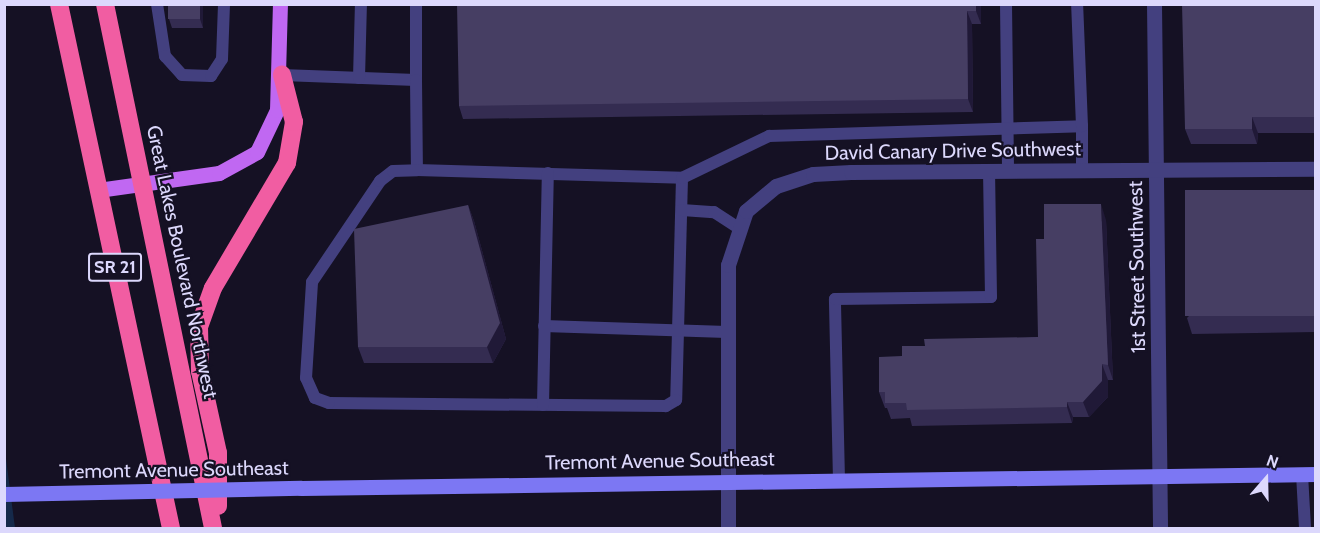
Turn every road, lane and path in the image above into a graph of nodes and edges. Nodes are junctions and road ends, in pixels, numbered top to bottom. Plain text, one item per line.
1 (59, 4) edge
2 (105, 4) edge
3 (157, 4) edge
4 (224, 4) edge
5 (280, 4) edge
6 (361, 4) edge
7 (416, 4) edge
8 (1006, 4) edge
9 (1077, 4) edge
10 (1154, 4) edge
11 (282, 75) junction
12 (359, 78) junction
13 (416, 80) junction
14 (1082, 126) junction
15 (1009, 127) junction
16 (1008, 169) junction
17 (1316, 169) edge
18 (417, 170) junction
19 (988, 170) junction
20 (1082, 170) junction
21 (1157, 170) junction
22 (548, 173) junction
23 (682, 178) junction
24 (143, 184) junction
25 (98, 190) junction
26 (682, 210) junction
27 (736, 227) junction
28 (544, 326) junction
29 (681, 331) junction
30 (727, 332) junction
31 (543, 405) junction
32 (1309, 474) edge
33 (1159, 477) junction
34 (839, 480) junction
35 (727, 481) junction
36 (4, 494) edge
37 (171, 528) edge
38 (213, 528) edge
39 (219, 528) edge
40 (728, 528) edge
41 (1160, 528) edge
42 (1305, 528) edge

1 - 25 highway, SR 21
2 - 24 highway, Great Lakes Boulevard Northwest / SR 21
3 - 4 lane
5 - 11 main road
6 - 12 lane
7 - 13 lane
8 - 15 lane
9 - 14 lane
10 - 21 street, 1st Street Southwest
11 - 12 lane
11 - 24 main road
11 - 39 highway
12 - 13 lane
13 - 18 lane
14 - 15 lane
14 - 20 lane
15 - 16 lane
15 - 23 lane
16 - 19 street, David Canary Drive Southwest
16 - 20 street, David Canary Drive Southwest
17 - 21 street, David Canary Drive Southwest
18 - 22 lane
18 - 31 lane
19 - 27 street, David Canary Drive Southwest
19 - 34 lane
20 - 21 street, David Canary Drive Southwest
21 - 33 street, 1st Street Southwest
22 - 23 lane
22 - 28 lane
23 - 26 lane
24 - 25 main road
24 - 38 highway, Great Lakes Boulevard Northwest / SR 21
25 - 37 highway, SR 21
26 - 27 lane
26 - 29 lane
27 - 30 street, David Canary Drive Southwest
28 - 29 lane
28 - 31 lane
29 - 30 lane
29 - 31 lane
30 - 35 street, David Canary Drive Southwest
32 - 33 street, Tremont Avenue Southeast
32 - 42 lane
33 - 34 street, Tremont Avenue Southeast
33 - 41 street, 1st Street Southwest
34 - 35 street, Tremont Avenue Southeast
35 - 36 street, Tremont Avenue Southeast, bridge
35 - 40 street, David Canary Drive Southwest

